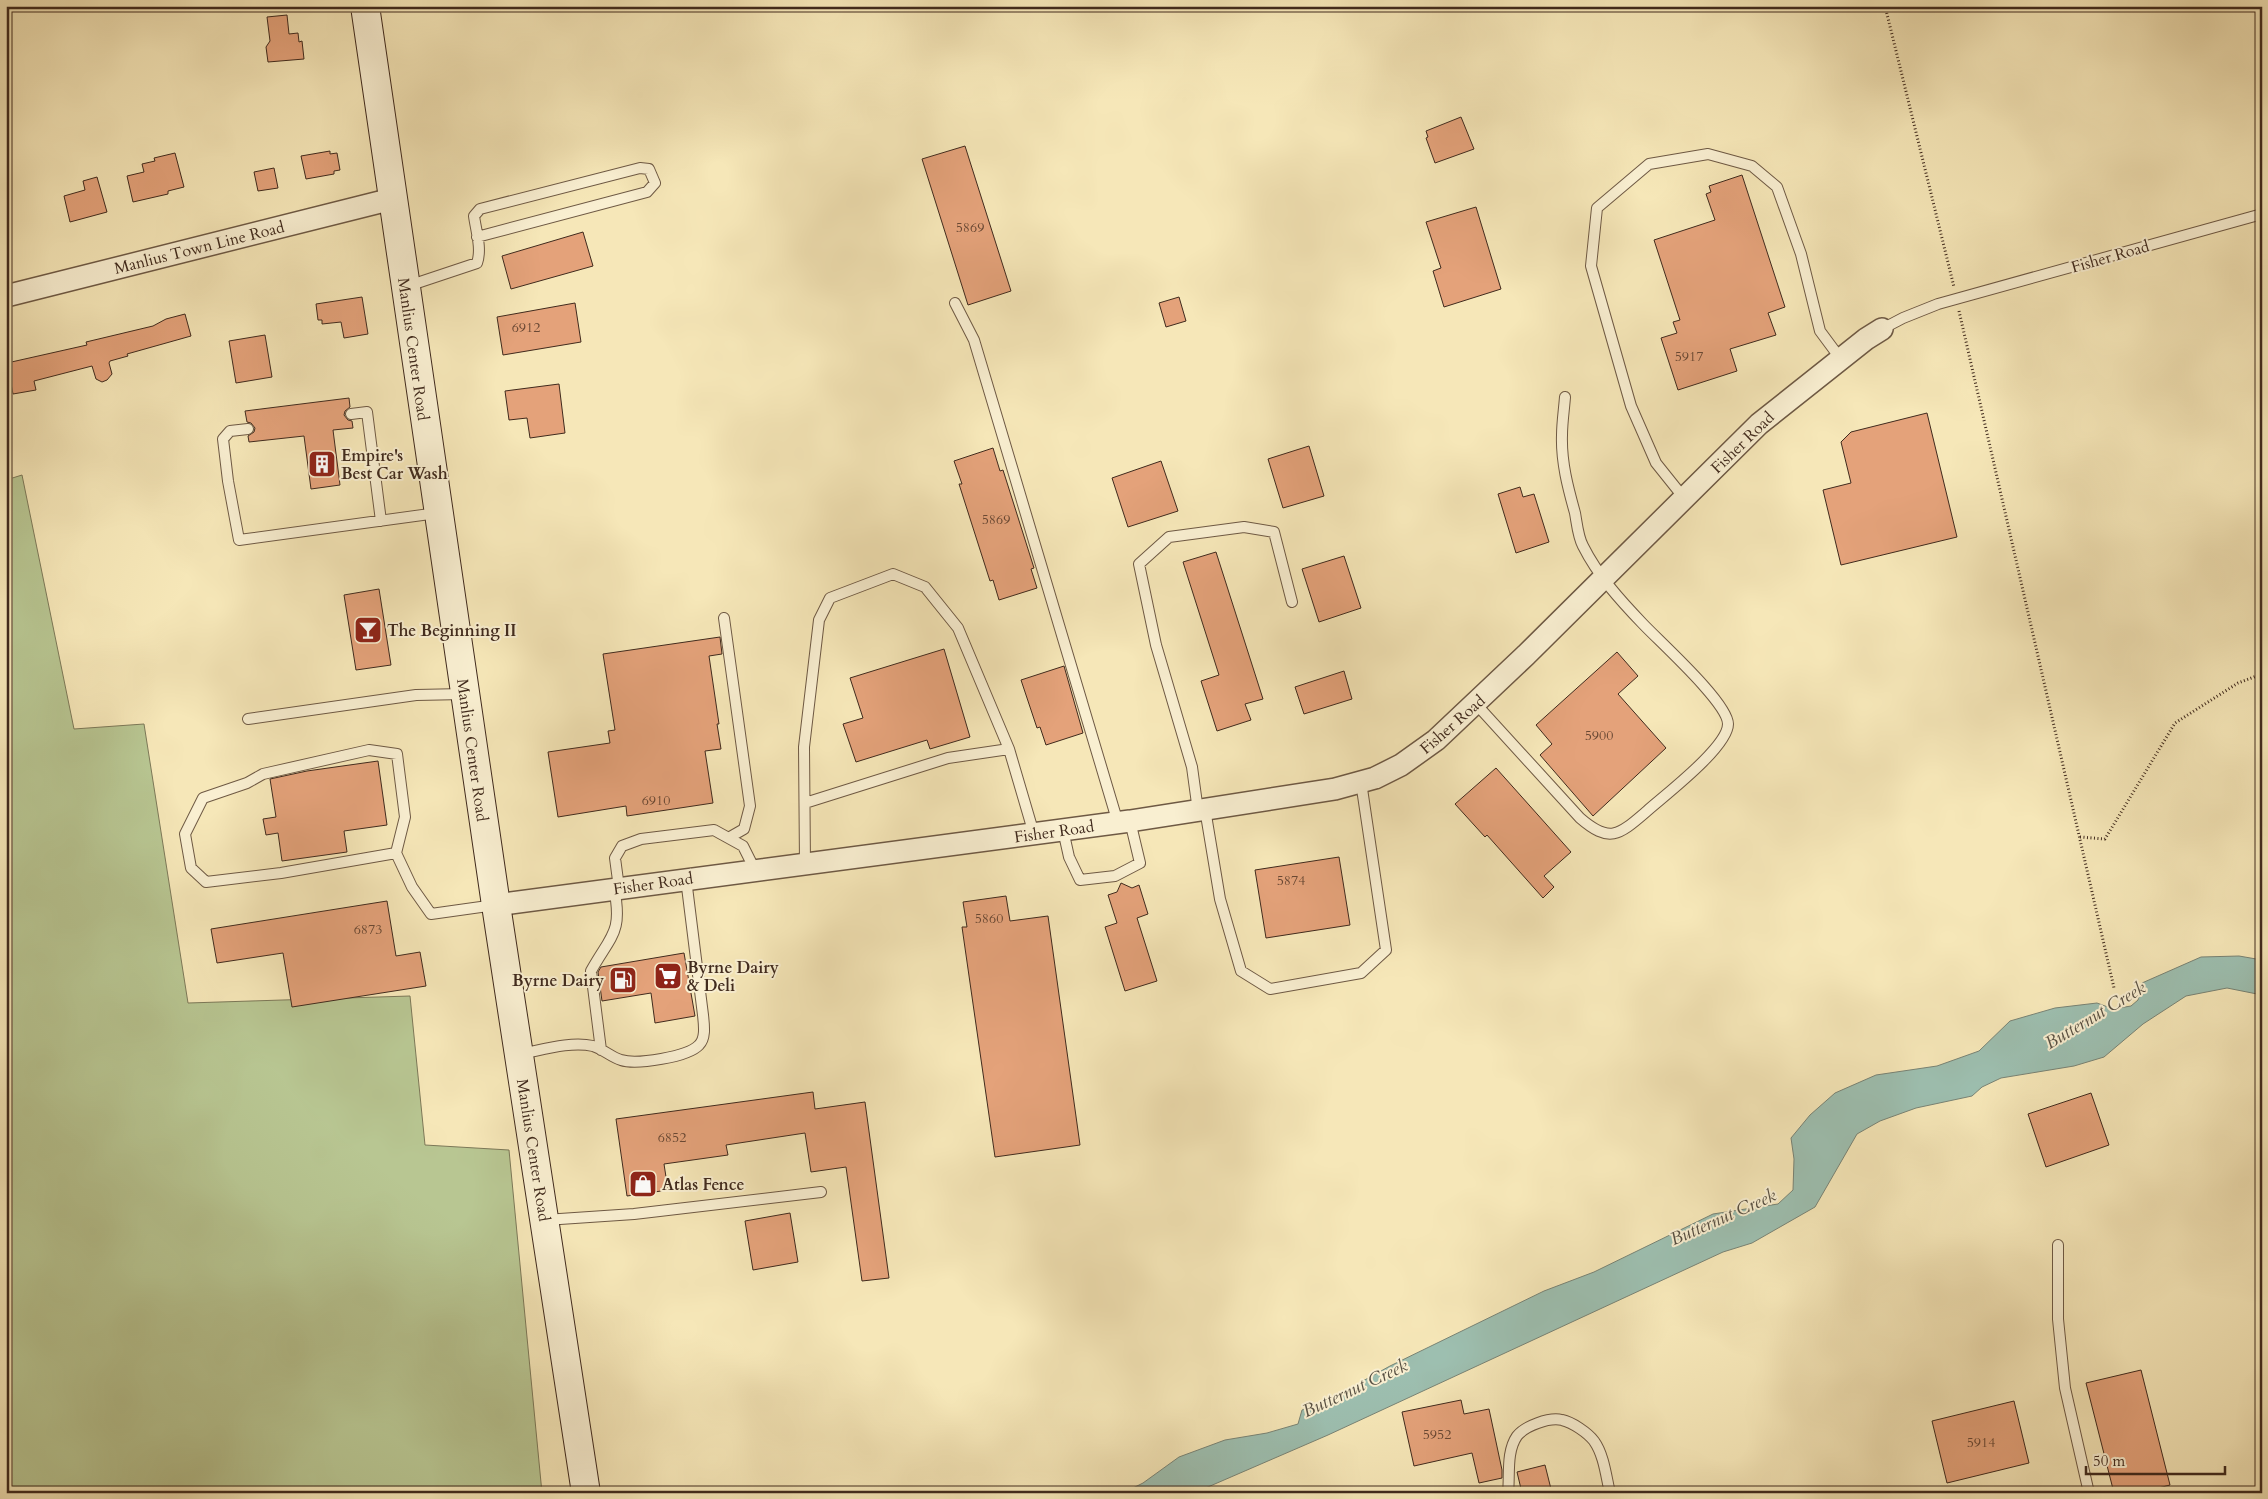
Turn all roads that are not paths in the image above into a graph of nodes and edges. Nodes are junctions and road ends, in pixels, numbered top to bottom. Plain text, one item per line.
1 (365, 6) edge
2 (392, 199) junction
3 (2262, 214) edge
4 (477, 237) junction
5 (405, 287) junction
6 (6, 296) edge
7 (955, 303) dead end
8 (1882, 329) joint
9 (1840, 358) junction
10 (1565, 397) dead end
11 (351, 414) dead end
12 (248, 429) dead end
13 (1684, 498) junction
14 (438, 513) junction
15 (381, 521) junction
16 (1603, 579) junction
17 (1292, 602) dead end
18 (724, 618) dead end
19 (465, 694) junction
20 (1476, 704) junction
21 (248, 720) dead end
22 (1009, 749) junction
23 (1361, 782) junction
24 (805, 803) junction
25 (1202, 810) junction
26 (1124, 822) junction
27 (1063, 830) junction
28 (1034, 834) junction
29 (730, 837) junction
30 (396, 853) junction
31 (806, 864) junction
32 (755, 870) junction
33 (686, 879) junction
34 (617, 888) junction
35 (496, 905) junction
36 (601, 1050) junction
37 (519, 1054) junction
38 (821, 1192) dead end
39 (544, 1220) junction
40 (2058, 1245) dead end
41 (586, 1493) edge
42 (1508, 1493) edge
43 (1610, 1493) edge
44 (2089, 1493) edge

1 - 2 main road, Manlius Center Road
2 - 5 main road, Manlius Center Road
2 - 6 street, Manlius Town Line Road
3 - 8 lane, Fisher Road
4 - 4 lane
4 - 5 lane
5 - 14 main road, Manlius Center Road
7 - 26 lane
8 - 9 street, Fisher Road
9 - 13 street, Fisher Road
9 - 13 lane
10 - 16 lane
11 - 15 lane
12 - 15 lane
13 - 16 street, Fisher Road
14 - 15 lane
14 - 19 main road, Manlius Center Road
16 - 20 street, Fisher Road
16 - 20 lane
17 - 25 lane
18 - 29 lane
19 - 21 lane
19 - 35 main road, Manlius Center Road
20 - 23 street, Fisher Road
22 - 24 lane
22 - 24 lane
22 - 28 lane
23 - 25 street, Fisher Road
23 - 25 lane
24 - 31 lane
25 - 26 street, Fisher Road
26 - 27 street, Fisher Road
26 - 27 lane
27 - 28 street, Fisher Road
28 - 31 street, Fisher Road
29 - 32 lane
29 - 34 lane
30 - 30 lane
30 - 35 lane
31 - 32 street, Fisher Road
32 - 33 street, Fisher Road
33 - 34 street, Fisher Road
33 - 36 lane
34 - 35 street, Fisher Road
34 - 36 lane
35 - 37 main road, Manlius Center Road
36 - 37 lane
37 - 39 main road, Manlius Center Road
38 - 39 lane
39 - 41 main road, Manlius Center Road
40 - 44 lane
42 - 43 lane

